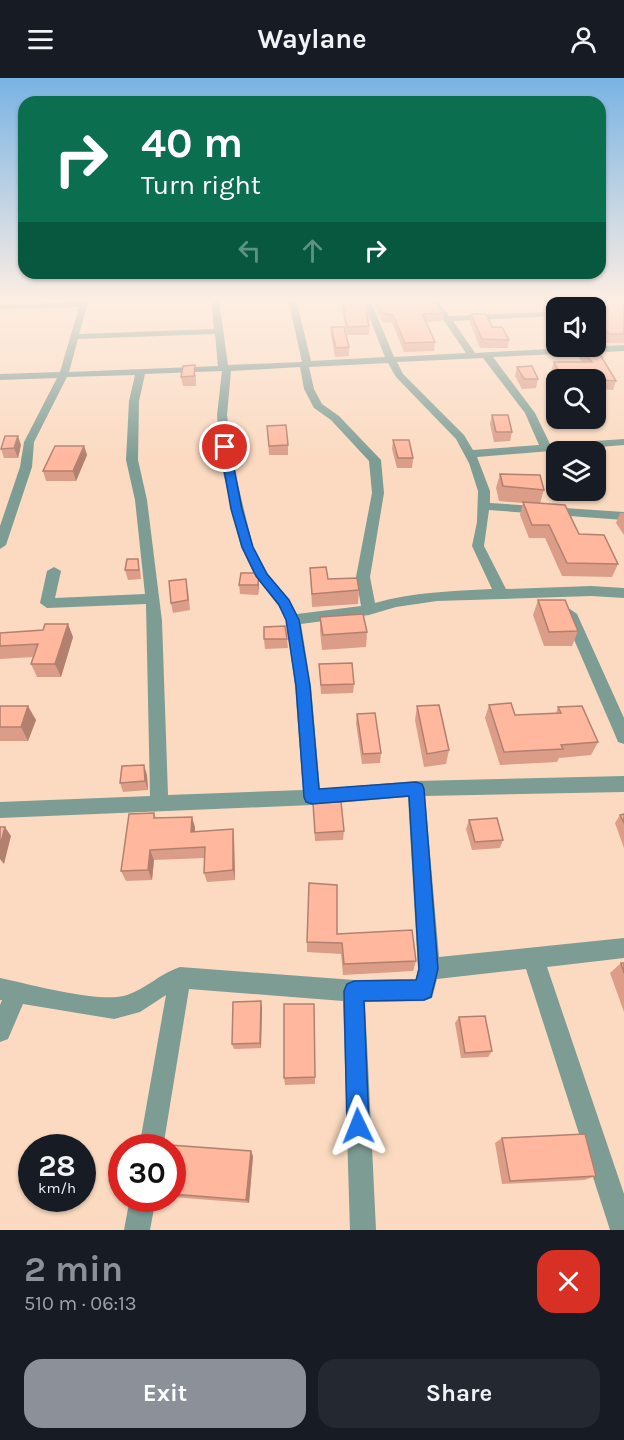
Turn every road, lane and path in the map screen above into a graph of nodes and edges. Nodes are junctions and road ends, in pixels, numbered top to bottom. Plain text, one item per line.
1 (70, 353) edge
2 (222, 353) edge
3 (303, 353) edge
4 (388, 353) edge
5 (514, 353) edge
6 (472, 355) joint
7 (486, 355) junction
8 (391, 358) junction
9 (305, 363) junction
10 (225, 368) junction
11 (141, 371) junction
12 (64, 374) junction
13 (0, 377) edge
14 (624, 442) edge
15 (606, 443) edge
16 (546, 448) joint
17 (470, 454) junction
18 (483, 506) junction
19 (624, 516) edge
20 (0, 545) edge
21 (54, 571) dead end
22 (560, 592) junction
23 (501, 593) junction
24 (624, 593) edge
25 (153, 599) junction
26 (369, 610) junction
27 (293, 620) junction
28 (624, 737) edge
29 (624, 784) edge
30 (416, 789) junction
31 (312, 797) junction
32 (159, 803) junction
33 (0, 810) edge
34 (624, 948) edge
35 (533, 957) junction
36 (429, 969) junction
37 (180, 978) junction
38 (8, 990) edge
39 (354, 991) junction
40 (0, 1031) edge
41 (153, 1134) edge
42 (140, 1212) edge
43 (137, 1230) edge
44 (363, 1230) edge
45 (623, 1230) edge

1 - 12 street
2 - 10 street
3 - 9 street
4 - 8 street
5 - 7 street
6 - 7 street
6 - 8 street
7 - 16 street
8 - 9 street
8 - 17 street
9 - 10 street
9 - 26 street
10 - 11 street
10 - 27 street
11 - 12 street
11 - 25 street
12 - 13 street
12 - 20 street
14 - 15 street
16 - 17 street
17 - 18 street
18 - 19 street
18 - 23 street
21 - 25 street
22 - 23 street
22 - 24 street
22 - 28 street
23 - 26 street
25 - 32 street
26 - 27 street
27 - 31 street
29 - 30 street
30 - 31 street
30 - 36 street
31 - 32 street
32 - 33 street
34 - 35 street
35 - 36 street
35 - 45 street
36 - 39 street
37 - 38 street
37 - 39 street
37 - 41 street
38 - 40 street
39 - 44 street
42 - 43 street

